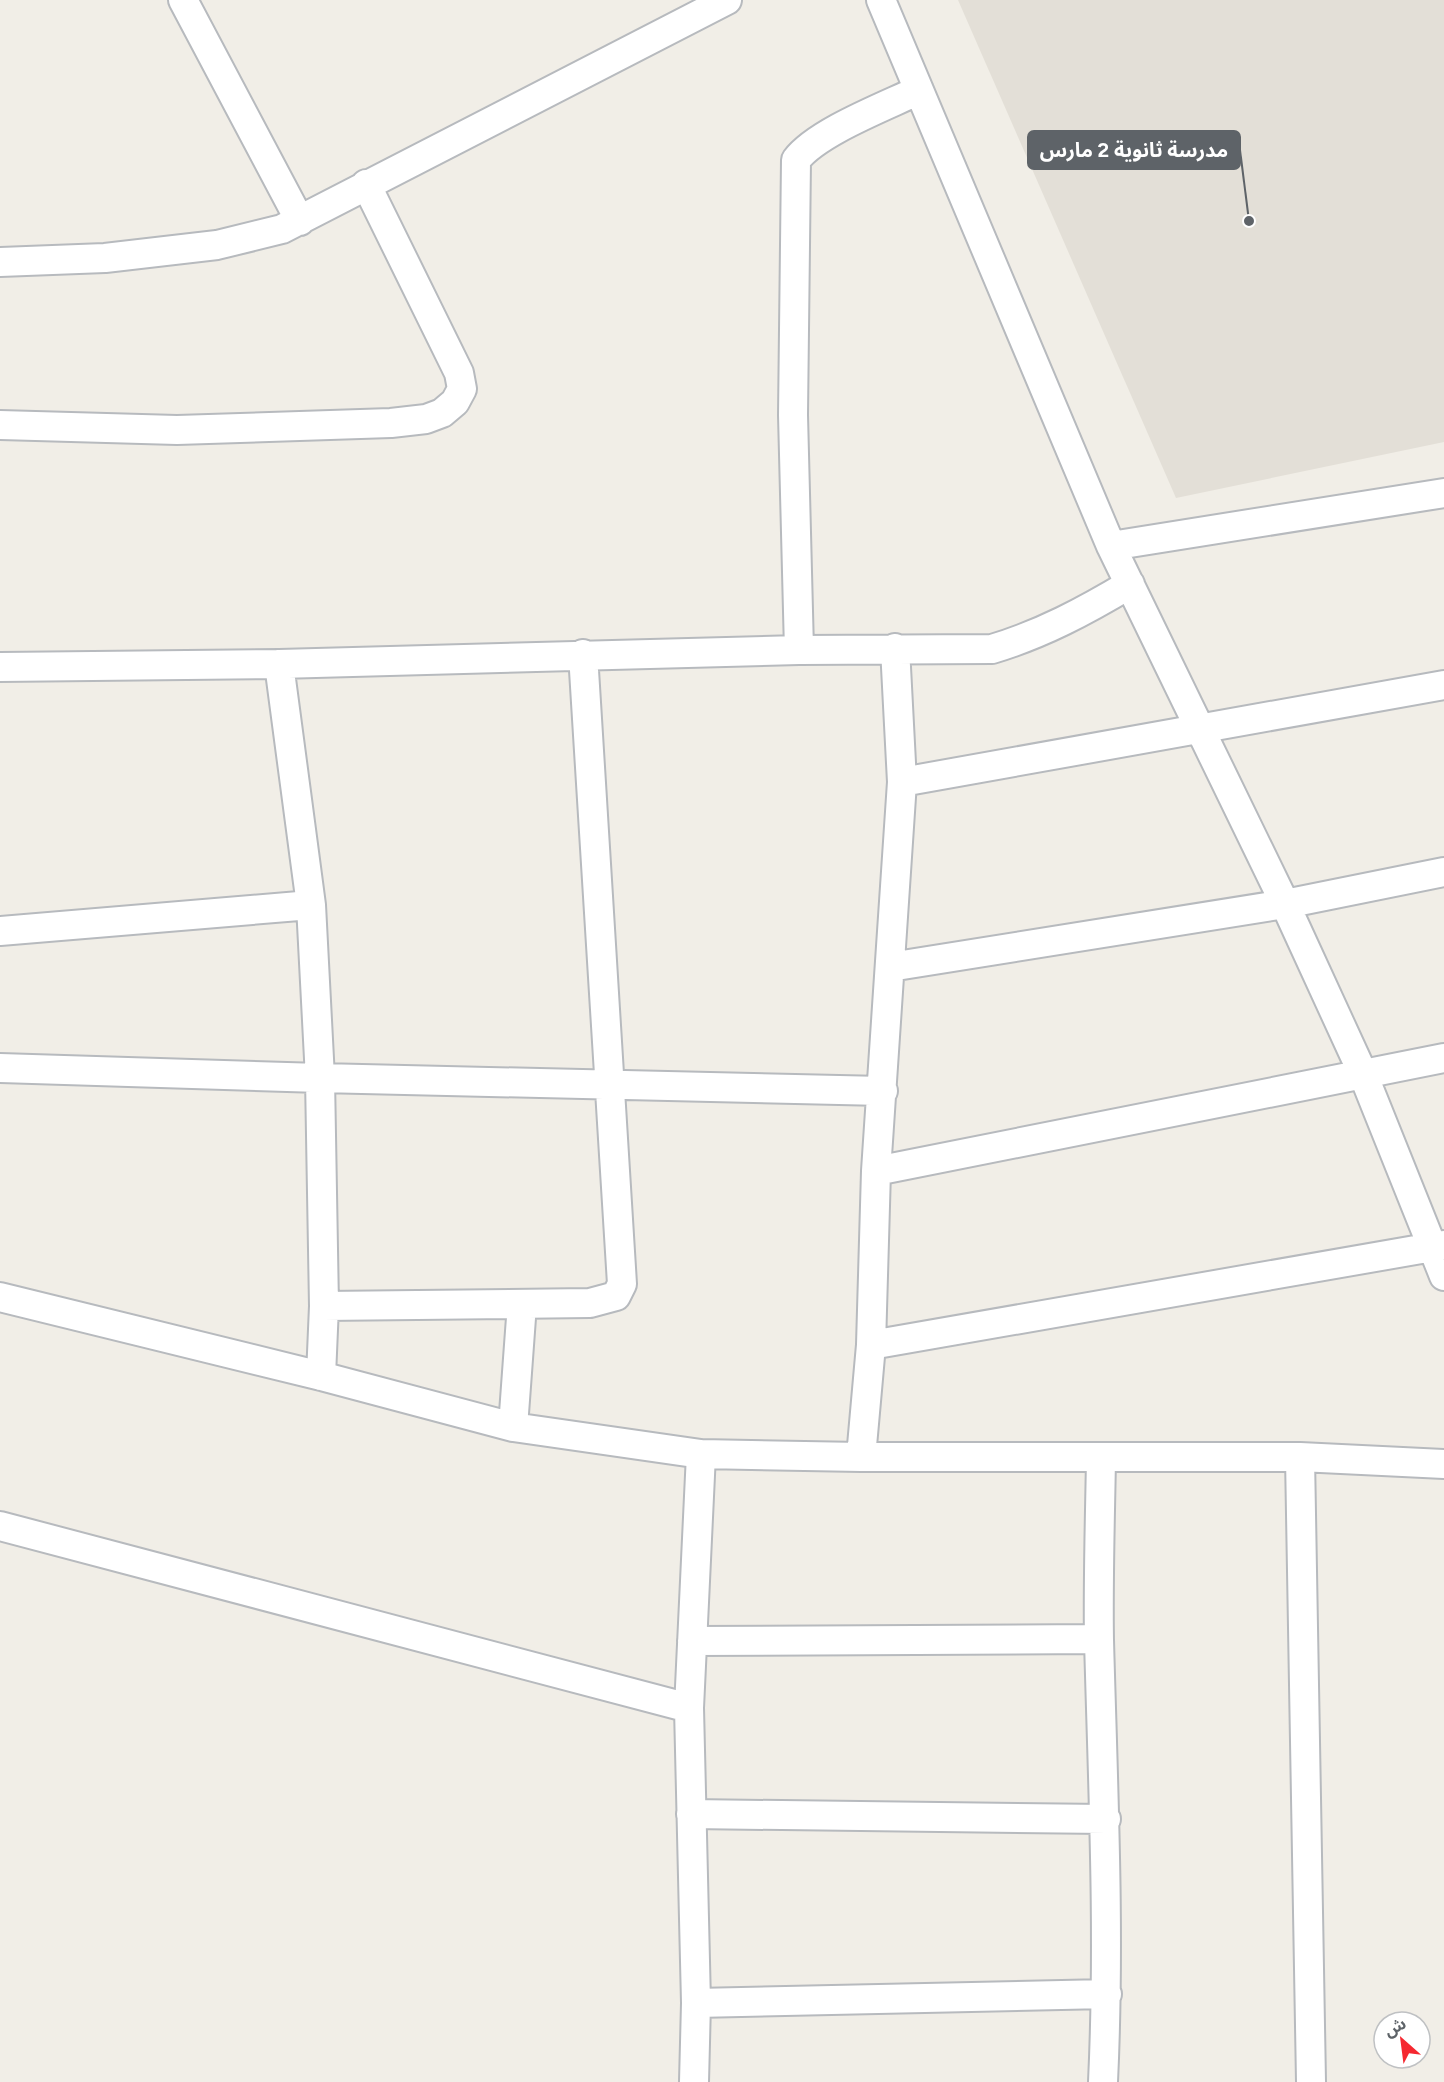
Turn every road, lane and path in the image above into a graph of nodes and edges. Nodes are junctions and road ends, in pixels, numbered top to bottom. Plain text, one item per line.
1 (183, 0) edge
2 (727, 0) edge
3 (881, 0) edge
4 (919, 90) junction
5 (366, 184) junction
6 (300, 221) junction
7 (0, 262) edge
8 (0, 425) edge
9 (1444, 493) edge
10 (1111, 546) junction
11 (1130, 584) junction
12 (895, 648) junction
13 (800, 650) junction
14 (583, 654) junction
15 (279, 664) junction
16 (0, 667) edge
17 (1444, 685) edge
18 (1200, 730) junction
19 (902, 782) junction
20 (1444, 872) edge
21 (1285, 903) junction
22 (311, 905) junction
23 (0, 931) edge
24 (890, 967) junction
25 (1444, 1058) edge
26 (0, 1068) edge
27 (1363, 1074) junction
28 (320, 1078) junction
29 (608, 1083) junction
30 (883, 1091) junction
31 (876, 1171) junction
32 (1438, 1246) edge
33 (1444, 1276) edge
34 (0, 1297) edge
35 (522, 1304) junction
36 (324, 1306) junction
37 (871, 1345) junction
38 (321, 1376) junction
39 (513, 1427) junction
40 (701, 1454) junction
41 (861, 1457) junction
42 (1300, 1457) junction
43 (1101, 1458) junction
44 (1444, 1464) edge
45 (0, 1526) edge
46 (1099, 1639) junction
47 (692, 1641) junction
48 (688, 1708) junction
49 (691, 1814) junction
50 (1106, 1819) junction
51 (1107, 1994) junction
52 (696, 2003) junction
53 (694, 2082) edge
54 (1103, 2082) edge
55 (1311, 2082) edge

1 - 6 street
2 - 5 street
3 - 4 street
4 - 10 street
4 - 13 street
5 - 6 street
5 - 8 street
6 - 7 street
9 - 10 street
10 - 11 street
11 - 12 street
11 - 18 street
12 - 13 street
12 - 19 street
13 - 14 street
14 - 15 street
14 - 29 street
15 - 16 street
15 - 22 street
17 - 18 street
18 - 19 street
18 - 21 street
19 - 24 street
20 - 21 street
21 - 24 street
21 - 27 street
22 - 23 street
22 - 28 street
24 - 30 street
25 - 27 street
26 - 28 street
27 - 31 street
27 - 32 street
28 - 29 street
28 - 36 street
29 - 30 street
29 - 35 street
30 - 31 street
31 - 37 street
32 - 33 street
32 - 37 street
34 - 38 street
35 - 36 street
35 - 39 street
36 - 38 street
37 - 41 street
38 - 39 street
39 - 40 street
40 - 41 street
40 - 47 street
41 - 43 street
42 - 43 street
42 - 44 street
42 - 55 street
43 - 46 street
45 - 48 street
46 - 47 street
46 - 50 street
47 - 48 street
48 - 49 street
49 - 50 street
49 - 52 street
50 - 51 street
51 - 52 street
51 - 54 street
52 - 53 street

